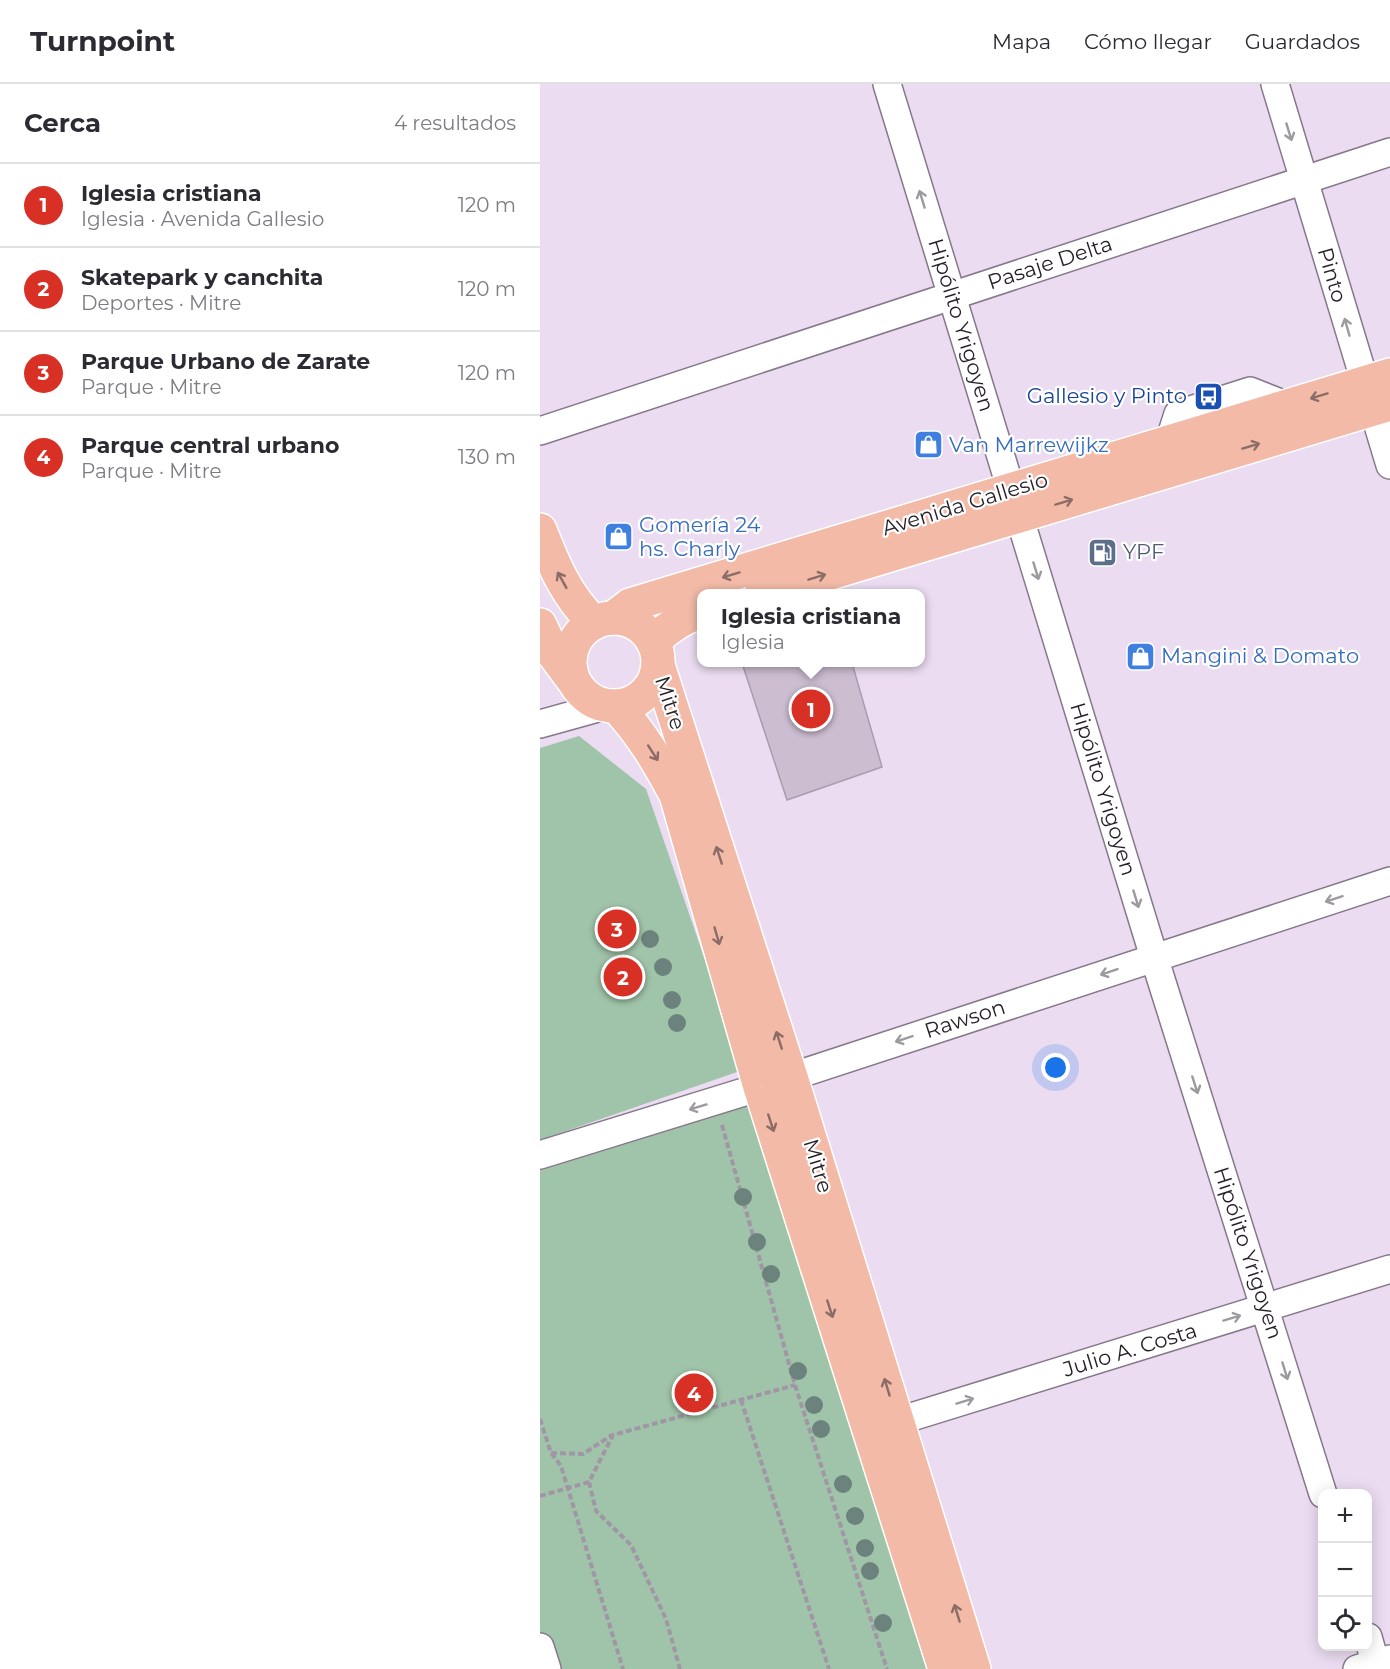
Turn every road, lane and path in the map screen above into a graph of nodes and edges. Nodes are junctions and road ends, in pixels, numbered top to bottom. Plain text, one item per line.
1 (887, 84) edge
2 (1275, 84) edge
3 (1390, 152) edge
4 (1304, 180) junction
5 (952, 295) junction
6 (1379, 393) edge
7 (540, 431) edge
8 (1390, 465) edge
9 (1015, 503) junction
10 (540, 530) edge
11 (775, 589) edge
12 (697, 613) edge
13 (604, 620) junction
14 (540, 625) edge
15 (655, 653) junction
16 (575, 684) junction
17 (611, 706) junction
18 (540, 724) edge
19 (1390, 881) edge
20 (1154, 957) junction
21 (790, 1077) junction
22 (760, 1088) junction
23 (715, 1101) junction
24 (540, 1155) edge
25 (1390, 1269) edge
26 (1265, 1308) junction
27 (795, 1385) junction
28 (741, 1400) junction
29 (540, 1419) edge
30 (883, 1426) junction
31 (612, 1435) junction
32 (551, 1454) junction
33 (589, 1482) junction
34 (568, 1487) junction
35 (1321, 1489) edge
36 (540, 1496) edge
37 (540, 1647) edge
38 (547, 1669) edge
39 (623, 1669) edge
40 (680, 1669) edge
41 (829, 1669) edge
42 (887, 1669) edge
43 (945, 1669) edge
44 (974, 1669) edge

5 -> 1 street, Hipólito Yrigoyen
2 -> 4 street, Pinto
3 - 4 street, Pasaje Delta
4 - 5 street, Pasaje Delta
6 -> 4 street, Pinto
5 - 7 street, Pasaje Delta
5 - 9 street, Hipólito Yrigoyen
6 - 8 street, Pinto
9 -> 6 main road, Avenida Gallesio
6 -> 9 main road, Avenida Gallesio
11 -> 9 main road, Avenida Gallesio
9 -> 13 main road, Avenida Gallesio
9 -> 20 street, Hipólito Yrigoyen
13 -> 10 main road
12 - 15 main road
13 - 15 main road
13 - 16 main road
14 - 16 main road
15 - 17 main road
21 -> 15 main road, Mitre
16 - 17 main road
17 - 18 street
17 -> 22 main road, Mitre
19 -> 20 street, Rawson
20 -> 21 street, Rawson
20 -> 26 street, Hipólito Yrigoyen
21 - 22 street, Rawson
30 -> 21 main road, Mitre
22 - 23 street, Rawson
22 -> 30 main road, Mitre
23 -> 24 street, Rawson
23 - 27 path
25 - 26 street, Julio A. Costa
30 -> 26 street, Julio A. Costa
26 -> 35 street, Hipólito Yrigoyen
27 - 28 path
27 - 42 path
28 - 31 path
28 - 41 path
29 - 32 path
30 - 43 main road, Mitre
44 -> 30 main road, Mitre
31 - 32 path
31 - 33 path
32 - 34 path
33 - 34 path
33 - 40 path
34 - 36 path
34 - 39 path
37 - 38 street

